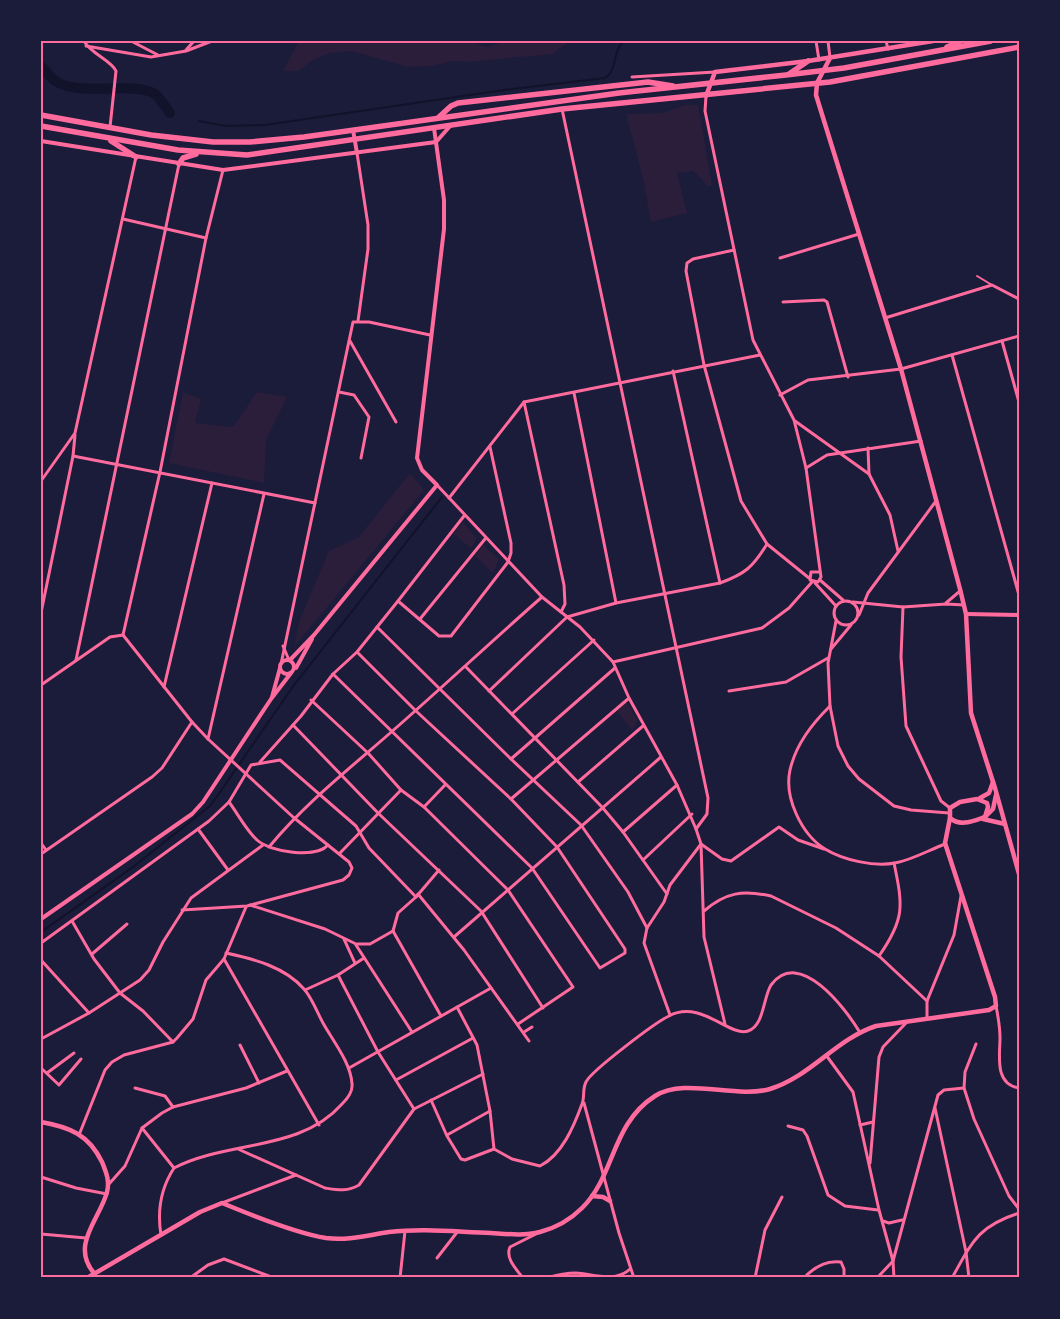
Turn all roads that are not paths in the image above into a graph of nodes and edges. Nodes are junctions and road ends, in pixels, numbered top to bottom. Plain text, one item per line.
1 (84, 41) edge
2 (131, 41) edge
3 (194, 41) edge
4 (212, 41) edge
5 (816, 41) edge
6 (828, 41) edge
7 (886, 41) edge
8 (933, 41) edge
9 (961, 41) edge
10 (991, 41) edge
11 (86, 46) junction
12 (1019, 47) edge
13 (888, 49) junction
14 (186, 51) junction
15 (925, 54) junction
16 (158, 55) junction
17 (830, 58) junction
18 (818, 60) junction
19 (808, 61) junction
20 (823, 70) junction
21 (715, 72) junction
22 (786, 76) junction
23 (632, 77) dead end
24 (710, 84) junction
25 (817, 84) junction
26 (806, 85) junction
27 (677, 87) junction
28 (815, 92) junction
29 (706, 96) junction
30 (562, 109) junction
31 (41, 115) edge
32 (439, 118) junction
33 (452, 123) junction
34 (41, 126) edge
35 (434, 127) junction
36 (110, 128) junction
37 (353, 130) junction
38 (107, 138) junction
39 (355, 139) junction
40 (41, 141) edge
41 (436, 142) junction
42 (200, 153) junction
43 (357, 153) junction
44 (136, 157) junction
45 (179, 164) junction
46 (223, 170) junction
47 (123, 219) junction
48 (167, 228) junction
49 (859, 234) junction
50 (206, 238) junction
51 (734, 250) junction
52 (780, 258) dead end
53 (977, 276) dead end
54 (992, 285) junction
55 (1019, 300) edge
56 (783, 302) dead end
57 (885, 318) junction
58 (358, 321) junction
59 (430, 335) junction
60 (1019, 336) edge
61 (350, 340) junction
62 (1002, 341) junction
63 (760, 354) junction
64 (952, 355) junction
65 (704, 365) junction
66 (901, 370) junction
67 (673, 371) junction
68 (848, 377) junction
69 (622, 384) junction
70 (339, 392) junction
71 (574, 392) junction
72 (780, 395) junction
73 (524, 402) junction
74 (1019, 402) edge
75 (794, 420) junction
76 (396, 422) dead end
77 (75, 433) junction
78 (921, 441) junction
79 (490, 447) junction
80 (868, 448) junction
81 (839, 453) junction
82 (74, 456) junction
83 (361, 458) dead end
84 (117, 464) junction
85 (806, 468) junction
86 (160, 472) junction
87 (869, 474) junction
88 (41, 481) edge
89 (212, 483) junction
90 (437, 485) junction
91 (264, 494) junction
92 (449, 498) junction
93 (937, 501) junction
94 (315, 503) junction
95 (464, 516) junction
96 (485, 538) junction
97 (767, 544) junction
98 (898, 551) junction
99 (508, 562) junction
100 (819, 572) junction
101 (809, 578) junction
102 (820, 580) junction
103 (720, 582) junction
104 (813, 583) junction
105 (960, 589) junction
106 (664, 594) junction
107 (1019, 595) edge
108 (542, 597) junction
109 (844, 600) junction
110 (398, 601) junction
111 (853, 602) junction
112 (863, 602) junction
113 (616, 603) junction
114 (946, 604) junction
115 (965, 605) junction
116 (836, 606) junction
117 (903, 607) junction
118 (561, 612) junction
119 (41, 613) edge
120 (966, 614) junction
121 (859, 615) junction
122 (1019, 615) edge
123 (567, 617) junction
124 (420, 619) junction
125 (836, 621) junction
126 (853, 624) junction
127 (377, 627) junction
128 (123, 634) junction
129 (314, 635) junction
130 (594, 640) junction
131 (283, 646) junction
132 (675, 648) junction
133 (831, 650) junction
134 (356, 652) junction
135 (828, 658) junction
136 (76, 660) junction
137 (290, 660) junction
138 (613, 662) junction
139 (280, 666) junction
140 (466, 667) junction
141 (615, 668) junction
142 (293, 671) junction
143 (332, 674) junction
144 (41, 685) edge
145 (164, 687) junction
146 (442, 688) junction
147 (729, 690) dead end
148 (489, 691) junction
149 (628, 698) junction
150 (271, 699) junction
151 (311, 700) junction
152 (830, 706) junction
153 (416, 711) junction
154 (512, 713) junction
155 (192, 722) junction
156 (293, 725) junction
157 (644, 726) junction
158 (391, 732) junction
159 (208, 739) junction
160 (535, 739) junction
161 (368, 753) junction
162 (661, 757) junction
163 (511, 759) junction
164 (231, 760) junction
165 (556, 760) junction
166 (260, 762) junction
167 (245, 772) junction
168 (342, 775) junction
169 (534, 780) junction
170 (993, 781) junction
171 (578, 782) junction
172 (446, 784) junction
173 (677, 785) junction
174 (401, 790) junction
175 (320, 792) junction
176 (996, 792) junction
177 (977, 799) junction
178 (512, 800) junction
179 (983, 800) junction
180 (230, 802) junction
181 (995, 804) junction
182 (424, 807) junction
183 (602, 807) junction
184 (1002, 810) junction
185 (378, 813) junction
186 (949, 813) junction
187 (692, 814) junction
188 (985, 816) junction
189 (293, 817) junction
190 (978, 819) junction
191 (957, 823) junction
192 (1005, 824) junction
193 (581, 825) junction
194 (198, 829) junction
195 (696, 829) junction
196 (623, 832) junction
197 (361, 833) junction
198 (948, 834) junction
199 (41, 843) edge
200 (946, 843) junction
201 (263, 844) junction
202 (701, 844) junction
203 (328, 845) junction
204 (269, 847) junction
205 (557, 847) junction
206 (824, 848) junction
207 (46, 850) junction
208 (41, 854) edge
209 (340, 854) junction
210 (643, 860) junction
211 (894, 863) junction
212 (532, 868) junction
213 (228, 870) junction
214 (439, 870) junction
215 (1019, 872) edge
216 (508, 890) junction
217 (961, 893) junction
218 (667, 894) junction
219 (417, 896) junction
220 (248, 906) junction
221 (182, 910) junction
222 (704, 911) junction
223 (481, 912) junction
224 (41, 919) edge
225 (72, 921) junction
226 (127, 924) dead end
227 (647, 928) junction
228 (393, 930) junction
229 (454, 936) junction
230 (344, 938) junction
231 (41, 943) edge
232 (356, 944) junction
233 (226, 953) junction
234 (92, 954) junction
235 (878, 956) junction
236 (364, 958) junction
237 (224, 959) junction
238 (41, 960) edge
239 (355, 963) junction
240 (338, 975) junction
241 (491, 988) junction
242 (305, 990) junction
243 (120, 993) junction
244 (927, 1001) junction
245 (457, 1006) junction
246 (996, 1006) junction
247 (543, 1008) junction
248 (89, 1013) junction
249 (670, 1015) junction
250 (440, 1016) junction
251 (926, 1020) junction
252 (906, 1023) junction
253 (518, 1024) junction
254 (725, 1024) junction
255 (891, 1024) junction
256 (532, 1027) dead end
257 (859, 1031) junction
258 (412, 1032) junction
259 (524, 1032) junction
260 (894, 1035) junction
261 (473, 1038) junction
262 (41, 1039) edge
263 (529, 1041) dead end
264 (173, 1042) junction
265 (976, 1044) dead end
266 (240, 1045) dead end
267 (378, 1052) junction
268 (74, 1053) dead end
269 (825, 1054) junction
270 (81, 1059) dead end
271 (41, 1068) edge
272 (349, 1068) junction
273 (287, 1071) junction
274 (46, 1074) junction
275 (482, 1074) junction
276 (396, 1080) junction
277 (260, 1083) junction
278 (135, 1088) dead end
279 (964, 1088) junction
280 (1019, 1088) edge
281 (431, 1100) junction
282 (583, 1102) junction
283 (935, 1107) junction
284 (173, 1108) junction
285 (414, 1109) junction
286 (490, 1111) junction
287 (41, 1122) edge
288 (873, 1122) junction
289 (320, 1125) junction
290 (860, 1125) junction
291 (788, 1126) dead end
292 (142, 1128) junction
293 (79, 1134) junction
294 (447, 1136) junction
295 (236, 1149) junction
296 (494, 1149) junction
297 (870, 1166) junction
298 (174, 1168) junction
299 (297, 1175) junction
300 (602, 1175) junction
301 (41, 1177) edge
302 (108, 1185) junction
303 (107, 1194) junction
304 (592, 1196) junction
305 (782, 1197) dead end
306 (610, 1201) junction
307 (222, 1203) junction
308 (1019, 1209) edge
309 (879, 1210) junction
310 (1019, 1213) edge
311 (902, 1220) junction
312 (882, 1221) junction
313 (405, 1231) junction
314 (458, 1231) junction
315 (540, 1232) junction
316 (41, 1234) edge
317 (161, 1235) junction
318 (86, 1238) junction
319 (966, 1252) junction
320 (437, 1258) dead end
321 (892, 1261) junction
322 (630, 1269) junction
323 (94, 1273) junction
324 (87, 1278) edge
325 (99, 1278) edge
326 (190, 1278) edge
327 (274, 1278) edge
328 (400, 1278) edge
329 (523, 1278) edge
330 (548, 1278) edge
331 (634, 1278) edge
332 (755, 1278) edge
333 (804, 1278) edge
334 (844, 1278) edge
335 (877, 1278) edge
336 (894, 1278) edge
337 (952, 1278) edge
338 (969, 1278) edge

1 - 11 street
2 - 16 street
3 - 14 street
4 - 14 street
5 - 18 street
6 - 17 street
7 - 13 street
8 - 13 main road
9 - 15 highway
10 - 15 highway
11 - 16 street
11 - 36 street
12 - 25 highway
13 - 17 main road
14 - 16 street
15 - 20 highway
17 - 18 main road
17 - 20 main road
18 - 19 main road
19 - 21 main road
19 - 22 highway
20 - 22 highway
20 - 25 main road
21 - 23 street
21 - 24 main road
22 - 24 highway
24 - 27 highway
24 - 29 main road
25 - 26 highway
25 - 28 main road
26 - 28 main road
26 - 29 highway
27 - 32 highway
27 - 32 highway
28 - 49 main road
29 - 30 highway
29 - 51 street
30 - 33 highway
30 - 69 street
31 - 36 highway
32 - 35 highway
32 - 37 highway
33 - 35 highway
33 - 41 street
34 - 38 highway
35 - 39 highway
35 - 41 street
36 - 37 highway
37 - 39 street
38 - 42 highway
38 - 44 highway
39 - 42 highway
39 - 43 street
40 - 44 street
41 - 43 street
41 - 59 street
42 - 45 highway
43 - 46 street
43 - 58 street
44 - 45 street
44 - 47 street
45 - 46 street
45 - 48 street
46 - 50 street
47 - 48 street
47 - 77 street
48 - 50 street
48 - 84 street
49 - 52 street
49 - 57 main road
50 - 86 street
51 - 63 street
51 - 65 street
53 - 54 lane
54 - 55 street
54 - 57 street
56 - 68 street
57 - 66 main road
58 - 59 street
58 - 61 street
59 - 90 street
60 - 62 street
61 - 70 street
61 - 76 street
62 - 64 street
62 - 74 street
63 - 65 street
63 - 72 street
64 - 66 street
64 - 107 street
65 - 67 street
65 - 97 street
66 - 68 street
66 - 78 main road
67 - 69 street
67 - 103 street
68 - 72 street
69 - 71 street
69 - 106 street
70 - 83 street
70 - 94 street
71 - 73 street
71 - 113 street
72 - 75 street
73 - 79 street
73 - 118 street
75 - 81 street
75 - 85 street
77 - 82 street
77 - 88 street
78 - 80 street
78 - 93 main road
79 - 92 street
79 - 99 street
80 - 81 street
80 - 87 street
81 - 85 street
81 - 87 street
82 - 84 street
82 - 119 street
84 - 86 street
84 - 136 street
85 - 100 street
86 - 89 street
86 - 128 street
87 - 98 street
89 - 91 street
89 - 145 street
90 - 92 street
90 - 129 street
91 - 94 street
91 - 159 street
92 - 95 street
93 - 98 street
93 - 105 main road
94 - 131 street
95 - 96 street
95 - 110 street
96 - 99 street
96 - 124 street
97 - 101 street
97 - 103 street
98 - 112 street
99 - 108 street
99 - 124 street
100 - 101 street
100 - 102 street
101 - 104 street
102 - 104 street
102 - 109 street
103 - 106 street
104 - 116 street
104 - 132 street
105 - 114 street
105 - 115 main road
106 - 113 street
106 - 132 street
108 - 118 street
108 - 140 street
109 - 111 street
109 - 116 street
110 - 124 street
110 - 127 street
111 - 112 street
111 - 121 street
112 - 117 street
112 - 121 street
113 - 123 street
114 - 115 street
114 - 117 street
115 - 120 main road
116 - 125 street
117 - 186 street
118 - 123 street
120 - 122 street
120 - 170 main road
121 - 126 street
123 - 130 street
123 - 148 street
125 - 126 street
125 - 133 street
126 - 133 street
127 - 134 street
127 - 146 street
128 - 136 street
128 - 145 street
129 - 137 street
129 - 142 street
130 - 138 street
130 - 154 street
131 - 137 street
131 - 139 street
132 - 138 street
132 - 195 street
133 - 135 street
134 - 143 street
134 - 153 street
135 - 147 street
135 - 152 street
136 - 144 street
137 - 139 street
137 - 142 street
138 - 141 street
139 - 142 street
139 - 150 street
140 - 146 street
140 - 148 street
141 - 149 street
141 - 160 street
142 - 150 street
143 - 151 street
143 - 158 street
145 - 155 street
146 - 153 street
146 - 163 street
148 - 154 street
149 - 157 street
149 - 165 street
150 - 164 street
151 - 156 street
151 - 161 street
152 - 186 street
152 - 206 street
153 - 158 street
153 - 178 street
154 - 160 street
155 - 159 street
155 - 207 street
156 - 166 street
156 - 168 street
157 - 162 street
157 - 171 street
158 - 161 street
158 - 172 street
159 - 164 street
160 - 163 street
160 - 165 street
161 - 168 street
161 - 174 street
162 - 173 street
162 - 183 street
163 - 169 street
164 - 167 street
164 - 224 street
165 - 169 street
165 - 171 street
166 - 167 street
166 - 175 street
167 - 180 street
167 - 189 street
168 - 175 street
168 - 185 street
169 - 178 street
169 - 193 street
170 - 176 main road
170 - 177 main road
171 - 183 street
172 - 182 street
172 - 212 street
173 - 187 street
173 - 196 street
174 - 182 street
174 - 185 street
175 - 189 street
175 - 197 street
176 - 181 main road
176 - 184 main road
177 - 179 main road
177 - 186 main road
178 - 205 street
179 - 181 main road
179 - 188 main road
180 - 194 street
180 - 201 street
181 - 184 main road
181 - 188 main road
182 - 216 street
183 - 193 street
183 - 196 street
184 - 192 main road
185 - 197 street
185 - 214 street
186 - 191 main road
186 - 198 main road
187 - 195 street
187 - 210 street
188 - 190 main road
189 - 203 street
189 - 204 street
190 - 191 main road
190 - 192 main road
191 - 198 main road
192 - 215 main road
193 - 205 street
193 - 227 street
194 - 213 street
194 - 225 street
195 - 202 street
196 - 210 street
197 - 209 street
197 - 219 street
198 - 200 main road
199 - 207 street
200 - 211 street
200 - 217 main road
201 - 204 street
201 - 213 street
202 - 206 street
202 - 218 street
202 - 222 street
203 - 204 street
203 - 209 street
205 - 212 street
205 - 212 street
206 - 211 street
207 - 208 street
209 - 220 street
210 - 218 street
211 - 235 street
212 - 216 street
213 - 221 street
214 - 219 street
214 - 223 street
216 - 223 street
216 - 247 street
217 - 244 street
217 - 246 main road
218 - 227 street
219 - 228 street
219 - 229 street
220 - 221 street
220 - 230 street
220 - 233 street
221 - 243 street
222 - 235 street
222 - 254 street
223 - 229 street
223 - 247 street
225 - 231 street
225 - 234 street
226 - 234 street
227 - 249 street
228 - 232 street
228 - 250 street
229 - 241 street
230 - 232 street
230 - 239 street
232 - 236 street
233 - 237 street
233 - 242 street
234 - 243 street
235 - 244 street
236 - 239 street
236 - 258 street
237 - 264 street
237 - 273 street
238 - 248 street
239 - 240 street
240 - 242 street
240 - 267 street
241 - 245 street
241 - 253 street
242 - 272 street
243 - 248 street
243 - 264 street
244 - 251 street
245 - 250 street
245 - 261 street
246 - 251 main road
246 - 280 street
247 - 253 street
248 - 262 street
249 - 254 street
249 - 282 street
250 - 258 street
251 - 252 main road
252 - 255 main road
252 - 260 street
253 - 259 street
254 - 257 street
255 - 257 main road
255 - 260 street
256 - 259 street
257 - 269 main road
258 - 267 street
259 - 263 street
260 - 288 street
261 - 275 street
261 - 276 street
264 - 293 street
265 - 279 street
266 - 277 street
267 - 272 street
267 - 276 street
268 - 274 street
269 - 290 street
269 - 300 main road
270 - 274 street
271 - 274 street
272 - 289 street
273 - 277 street
273 - 289 street
275 - 281 street
275 - 286 street
276 - 285 street
277 - 284 street
278 - 284 street
279 - 283 street
279 - 308 street
281 - 285 street
281 - 294 street
282 - 296 street
282 - 300 street
283 - 311 street
283 - 319 street
284 - 292 street
285 - 299 street
286 - 294 street
286 - 296 street
287 - 293 main road
288 - 290 street
288 - 297 street
289 - 295 street
290 - 297 street
291 - 309 street
292 - 298 street
292 - 302 street
293 - 302 main road
294 - 296 street
295 - 298 street
295 - 299 street
297 - 309 street
298 - 317 street
299 - 307 street
300 - 304 main road
300 - 306 street
301 - 303 street
302 - 303 main road
303 - 318 main road
304 - 306 main road
304 - 315 main road
305 - 332 street
306 - 322 street
307 - 313 main road
307 - 317 main road
309 - 312 street
310 - 319 street
311 - 312 street
311 - 321 street
312 - 321 street
313 - 314 main road
313 - 328 street
314 - 315 main road
314 - 320 street
315 - 329 street
316 - 318 street
317 - 323 main road
318 - 323 main road
319 - 337 street
319 - 338 street
321 - 335 street
321 - 336 street
322 - 330 street
322 - 331 street
323 - 324 main road
323 - 325 street
326 - 327 street
333 - 334 street

